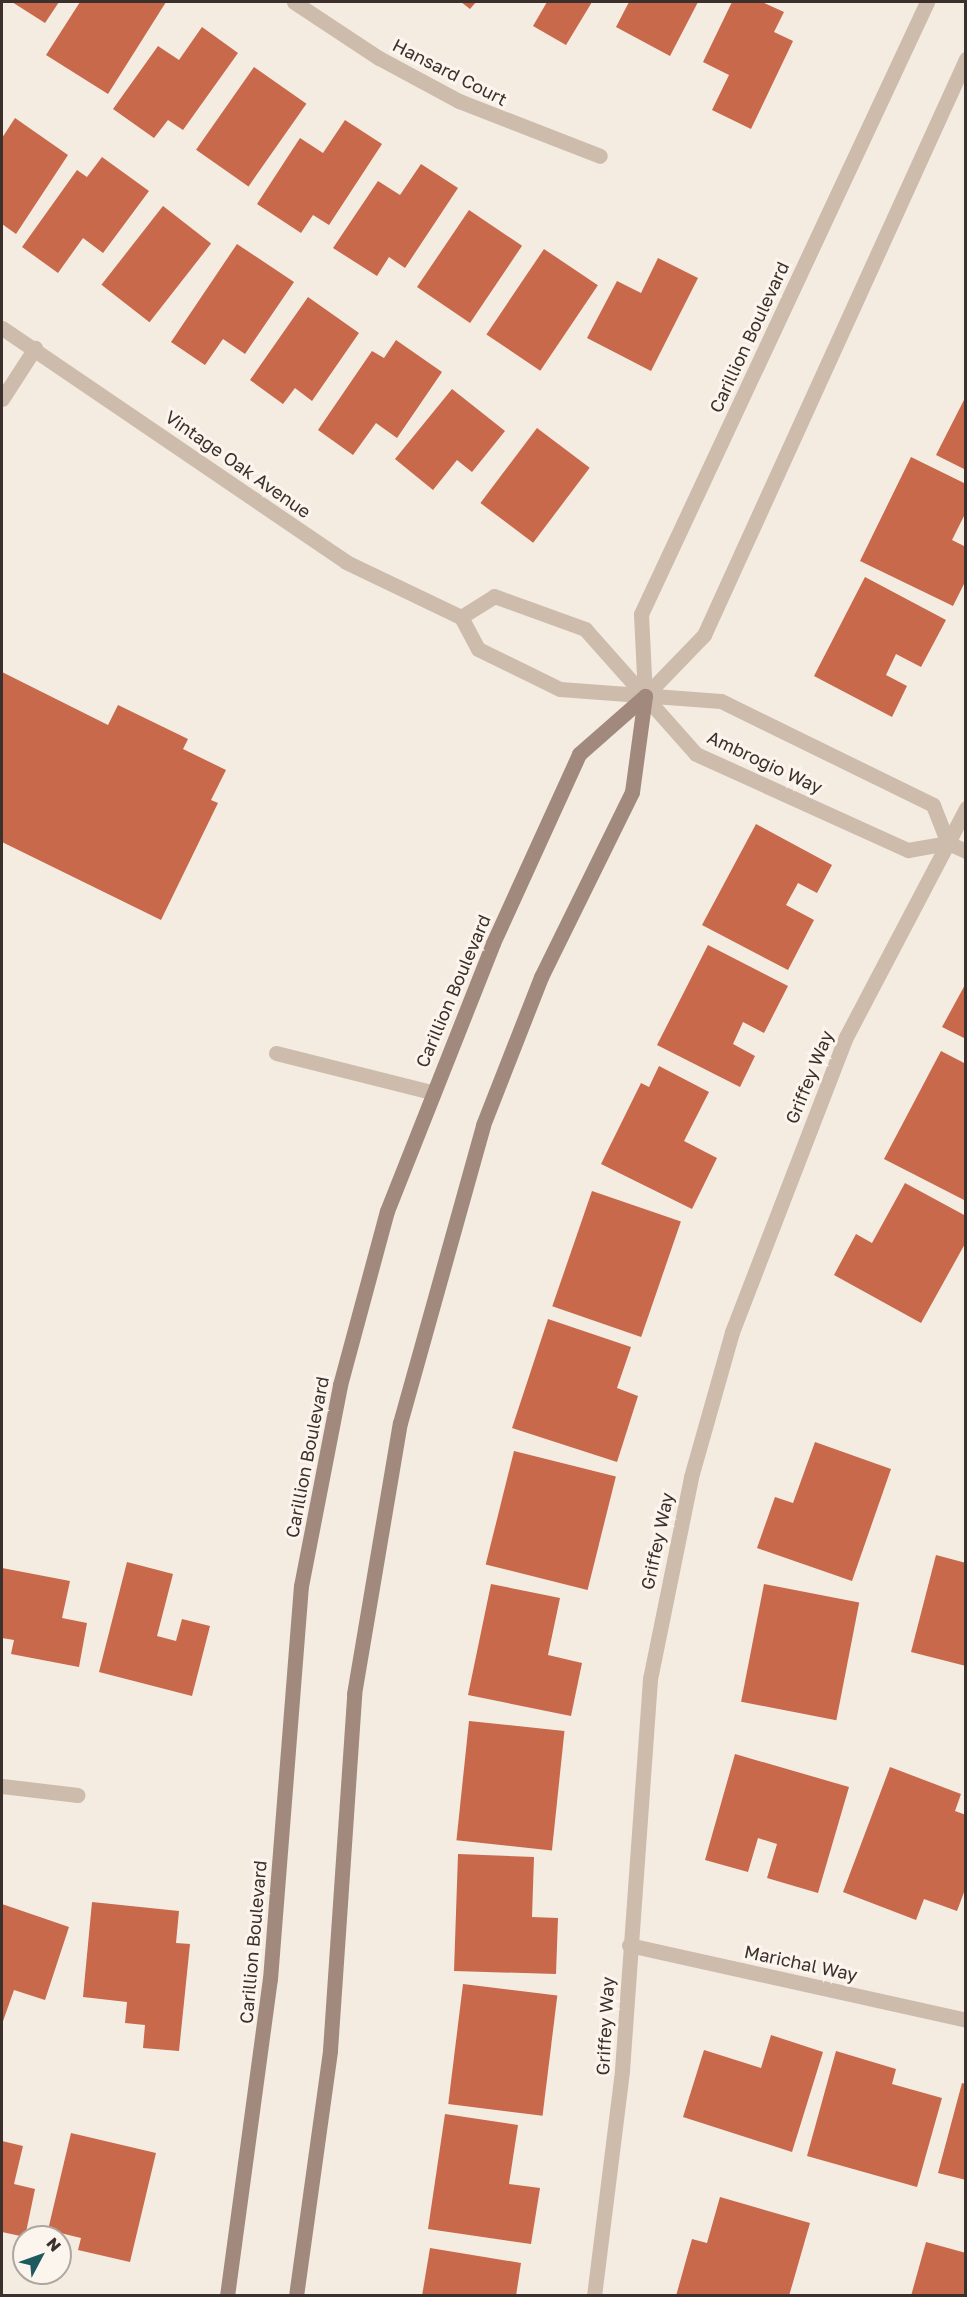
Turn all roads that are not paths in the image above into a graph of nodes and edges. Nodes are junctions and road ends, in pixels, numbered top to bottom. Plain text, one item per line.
1 (294, 2) edge
2 (927, 2) edge
3 (966, 58) edge
4 (600, 156) dead end
5 (2, 328) edge
6 (35, 348) junction
7 (2, 399) edge
8 (461, 617) junction
9 (645, 696) junction
10 (966, 808) edge
11 (948, 843) junction
12 (966, 851) edge
13 (276, 1053) dead end
14 (431, 1092) junction
15 (2, 1786) edge
16 (77, 1795) dead end
17 (628, 1945) junction
18 (966, 2020) edge
19 (227, 2295) edge
20 (296, 2295) edge
21 (594, 2295) edge

1 - 4 street, Hansard Court
2 - 9 street, Carillion Boulevard
3 - 9 street, Carillion Boulevard
5 - 6 street, Vintage Oak Avenue
6 - 7 street
6 - 8 street, Vintage Oak Avenue
8 - 9 street
8 - 9 street
9 - 11 street, Ambrogio Way
9 - 11 street, Ambrogio Way
9 - 14 street, Carillion Boulevard
9 - 20 street, Carillion Boulevard
10 - 11 street, Griffey Way
11 - 12 street
11 - 17 street, Griffey Way
13 - 14 street
14 - 19 street, Carillion Boulevard
15 - 16 street
17 - 18 street, Marichal Way
17 - 21 street, Griffey Way

